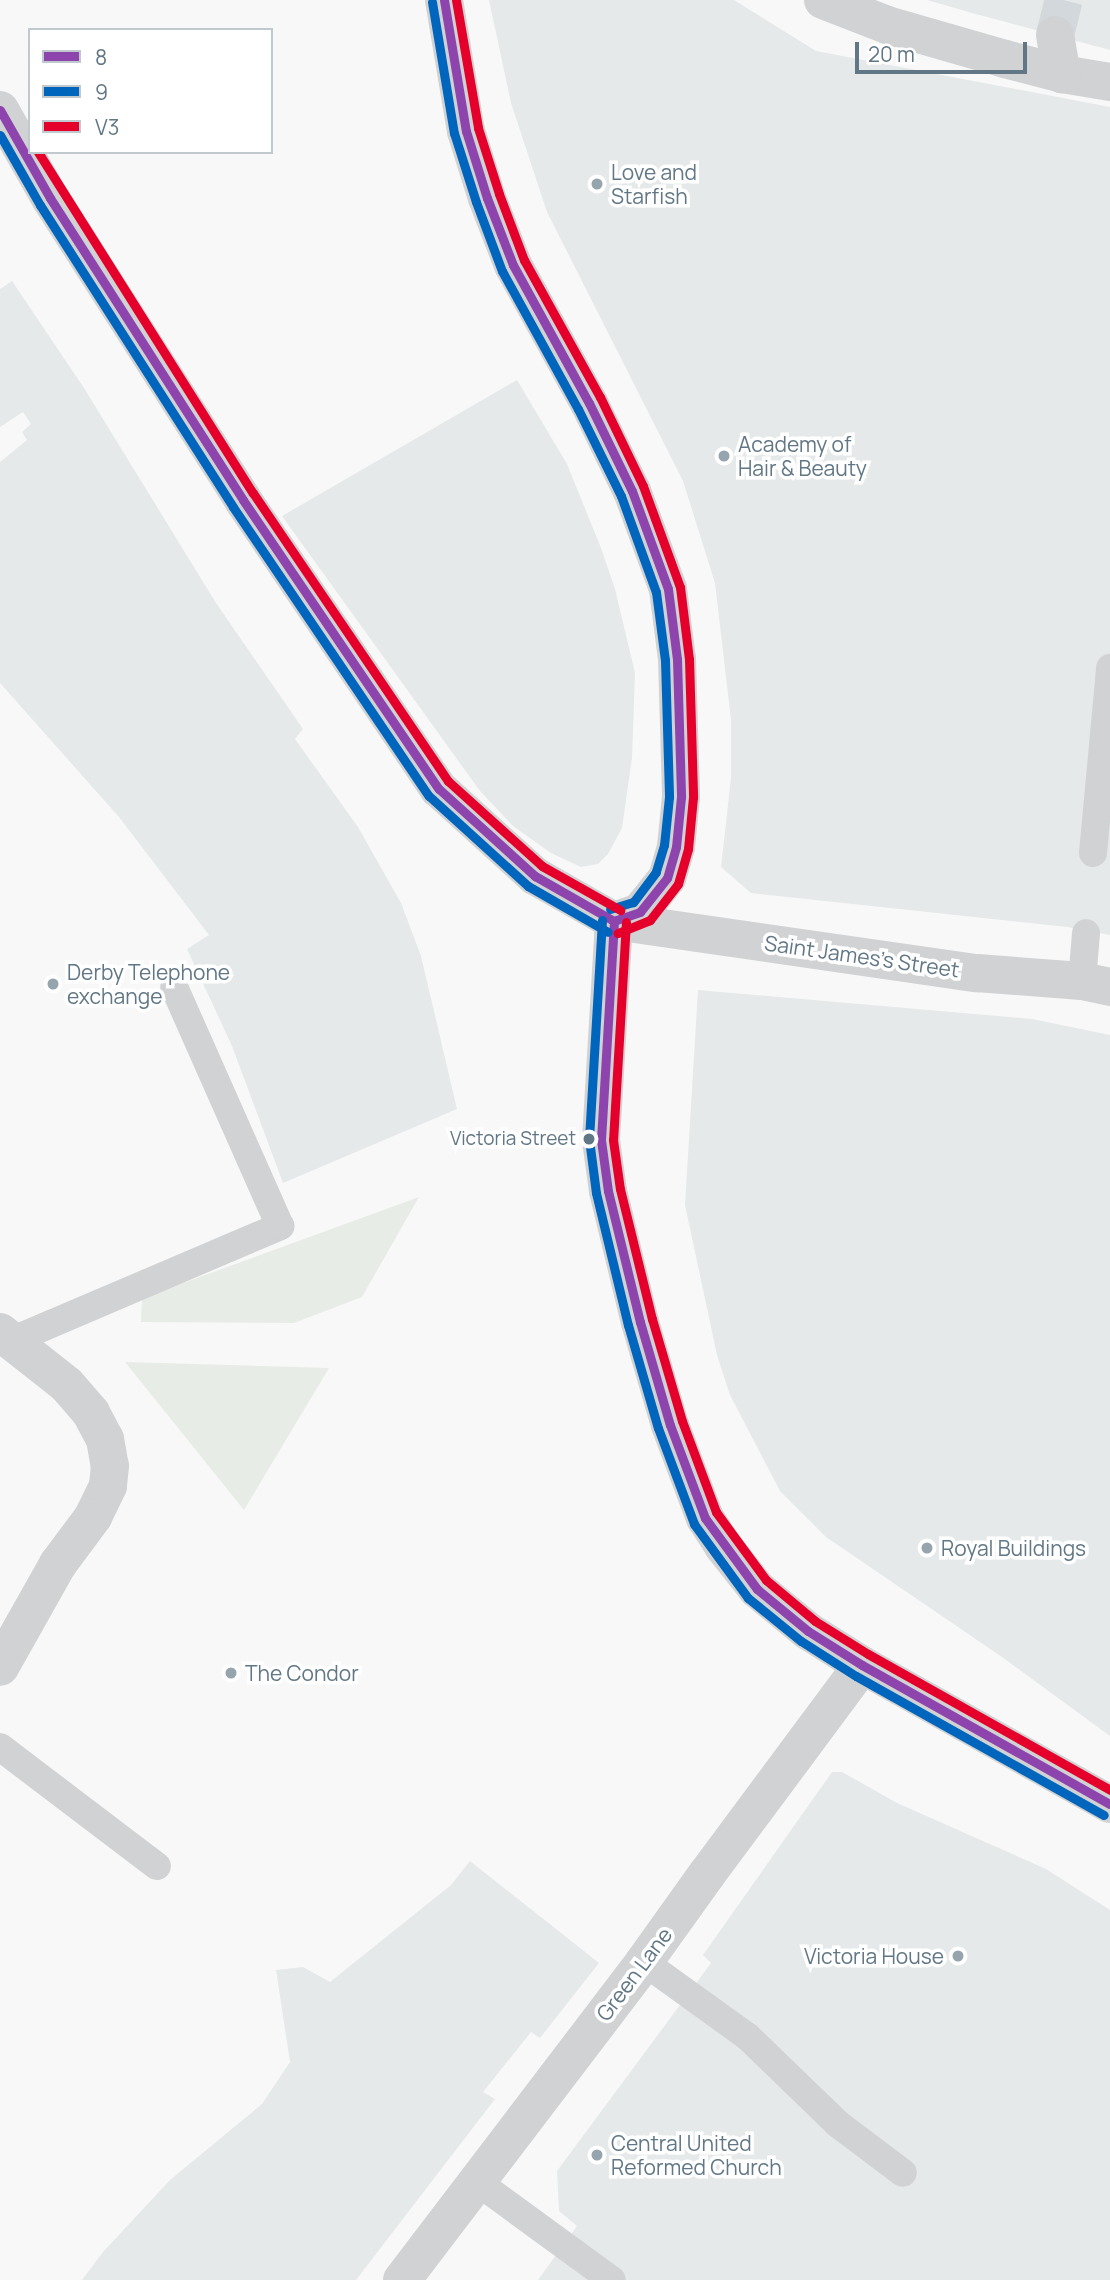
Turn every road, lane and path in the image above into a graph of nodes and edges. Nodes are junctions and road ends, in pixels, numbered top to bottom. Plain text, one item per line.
1 (444, 0) edge
2 (823, 0) edge
3 (1055, 35) tunnel mouth
4 (1062, 74) junction
5 (1110, 82) edge
6 (0, 110) edge
7 (1110, 668) edge
8 (1093, 853) dead end
9 (614, 921) junction
10 (1086, 933) dead end
11 (1096, 984) edge
12 (174, 987) dead end
13 (6, 1336) edge
14 (862, 1665) junction
15 (0, 1667) edge
16 (0, 1747) edge
17 (1110, 1804) edge
18 (157, 1866) dead end
19 (644, 1962) junction
20 (903, 2173) dead end
21 (476, 2180) junction
22 (402, 2280) edge
23 (612, 2280) edge

1 - 9 street
2 - 4 street
3 - 4 street
4 - 5 street
6 - 9 street
7 - 8 lane
9 - 11 street, Saint James's Street
9 - 14 street
10 - 11 lane
12 - 13 lane
13 - 15 street
14 - 17 street
14 - 19 street, Green Lane
16 - 18 lane
19 - 20 lane
19 - 21 street, Green Lane
21 - 22 street, Green Lane
21 - 23 lane

